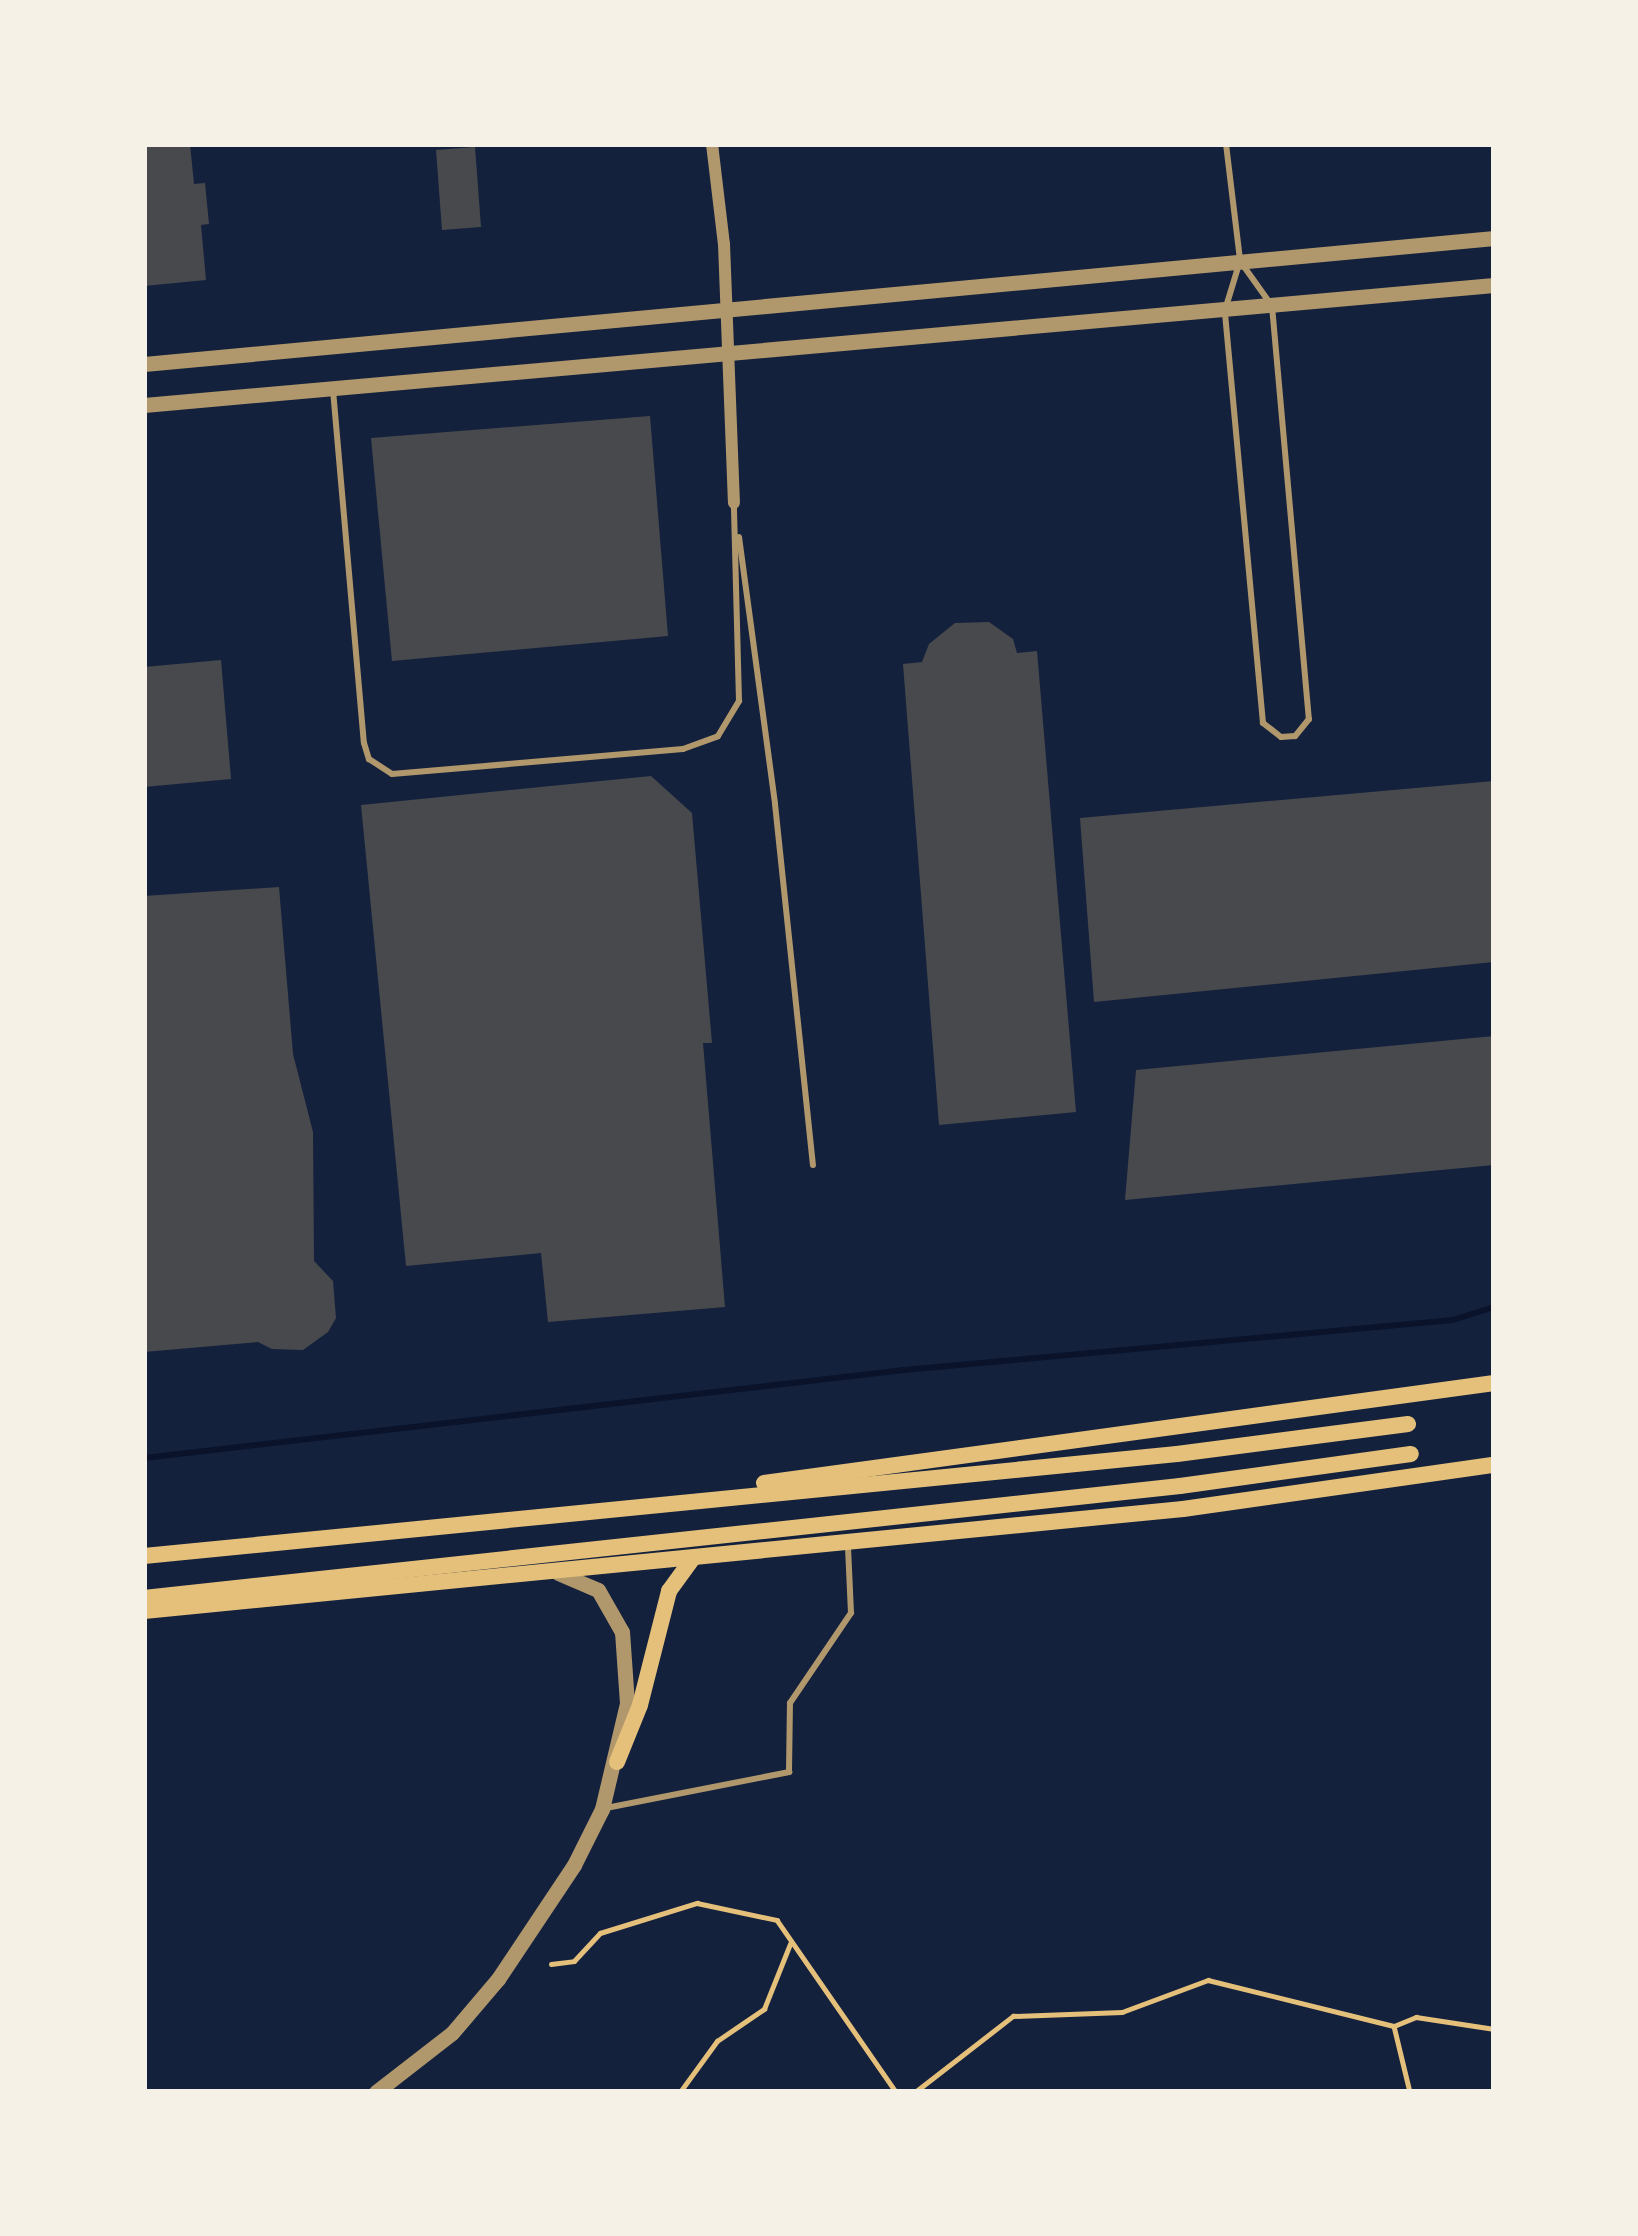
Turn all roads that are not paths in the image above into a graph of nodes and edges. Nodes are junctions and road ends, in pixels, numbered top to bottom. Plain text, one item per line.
1 (712, 144) edge
2 (1226, 144) edge
3 (1494, 238) edge
4 (1240, 261) junction
5 (1494, 285) edge
6 (1272, 306) junction
7 (726, 309) junction
8 (1225, 310) junction
9 (726, 352) junction
10 (144, 364) edge
11 (333, 388) junction
12 (144, 406) edge
13 (734, 502) junction
14 (813, 1165) dead end
15 (1494, 1383) edge
16 (1408, 1424) dead end
17 (1412, 1454) dead end
18 (1494, 1465) edge
19 (553, 1514) junction
20 (848, 1544) junction
21 (144, 1556) edge
22 (692, 1559) junction
23 (558, 1573) junction
24 (144, 1598) edge
25 (144, 1611) edge
26 (617, 1762) junction
27 (602, 1809) junction
28 (376, 2092) edge

1 - 7 street
2 - 4 lane
3 - 4 street
4 - 6 lane
4 - 7 street
4 - 8 lane
5 - 6 street
6 - 8 street
6 - 8 lane
7 - 9 street
7 - 10 street
8 - 9 street
9 - 11 street
9 - 13 street
11 - 12 street
11 - 13 lane
13 - 14 lane
15 - 19 main road
16 - 19 main road
17 - 24 main road
18 - 20 main road
19 - 21 main road
20 - 22 main road
20 - 27 lane
22 - 23 main road
22 - 26 main road
23 - 25 main road
23 - 26 street
26 - 27 street
27 - 28 street

